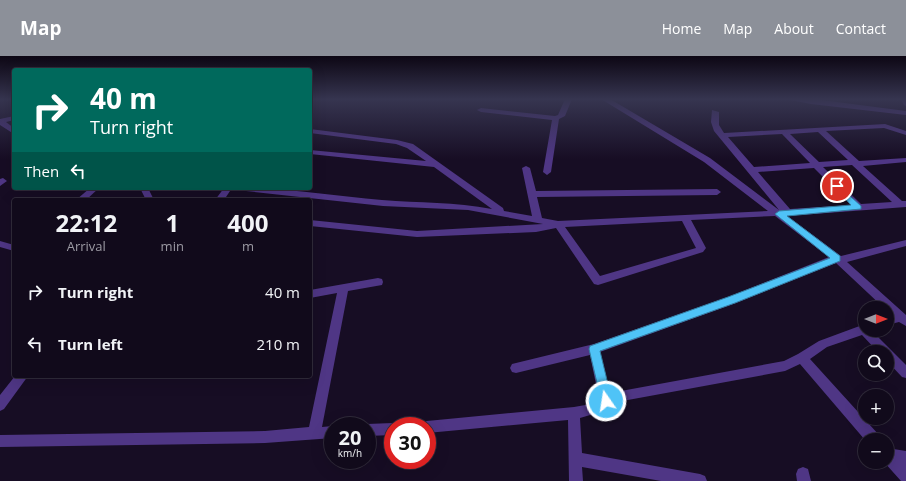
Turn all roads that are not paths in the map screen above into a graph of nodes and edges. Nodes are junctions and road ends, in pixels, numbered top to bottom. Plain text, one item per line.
1 (556, 118) edge
2 (10, 119) edge
3 (637, 119) edge
4 (715, 119) edge
5 (0, 121) edge
6 (820, 129) junction
7 (12, 130) edge
8 (782, 131) junction
9 (312, 132) edge
10 (906, 133) edge
11 (722, 136) junction
12 (312, 152) edge
13 (906, 160) edge
14 (856, 163) junction
15 (437, 165) junction
16 (816, 166) junction
17 (526, 168) dead end
18 (751, 170) junction
19 (547, 172) dead end
20 (92, 190) edge
21 (264, 190) edge
22 (717, 192) dead end
23 (531, 194) junction
24 (82, 198) edge
25 (903, 204) edge
26 (858, 208) junction
27 (784, 213) junction
28 (509, 216) junction
29 (685, 218) junction
30 (538, 221) junction
31 (312, 223) edge
32 (558, 224) junction
33 (906, 243) edge
34 (0, 244) edge
35 (12, 247) edge
36 (838, 259) junction
37 (378, 282) dead end
38 (343, 288) junction
39 (312, 294) edge
40 (903, 319) edge
41 (858, 331) edge
42 (871, 337) edge
43 (879, 345) edge
44 (594, 349) junction
45 (802, 358) junction
46 (894, 361) edge
47 (516, 368) dead end
48 (906, 373) edge
49 (20, 378) edge
50 (606, 401) junction
51 (0, 405) edge
52 (574, 413) junction
53 (436, 426) edge
54 (324, 433) edge
55 (868, 433) edge
56 (314, 434) junction
57 (0, 441) edge
58 (894, 456) edge
59 (906, 458) edge
60 (576, 459) junction
61 (894, 463) edge
62 (906, 476) edge
63 (576, 481) edge
64 (700, 481) edge

1 - 19 street
2 - 5 street
3 - 27 street
4 - 11 street
5 - 7 street
6 - 8 street
6 - 10 street
6 - 14 street
8 - 11 street
8 - 16 street
9 - 15 street
11 - 18 street
12 - 15 street
13 - 14 street
14 - 16 street
14 - 25 street
15 - 28 street
16 - 18 street
16 - 26 street
17 - 23 street
18 - 27 street
20 - 24 street
21 - 28 street
22 - 23 street
23 - 30 street
25 - 26 street
26 - 27 street
27 - 29 street
27 - 36 street
28 - 30 street
29 - 32 street
29 - 32 street
30 - 32 street
31 - 32 street
33 - 36 street
34 - 35 street
36 - 40 street
36 - 44 street
37 - 38 street
38 - 39 street
38 - 56 street
41 - 45 street
42 - 43 street
44 - 47 street
44 - 50 street
45 - 50 street
45 - 55 street
46 - 48 street
49 - 51 street
50 - 52 street
52 - 53 street
52 - 60 street
54 - 56 street
56 - 57 street
58 - 59 street
60 - 63 street
60 - 64 street
61 - 62 street

